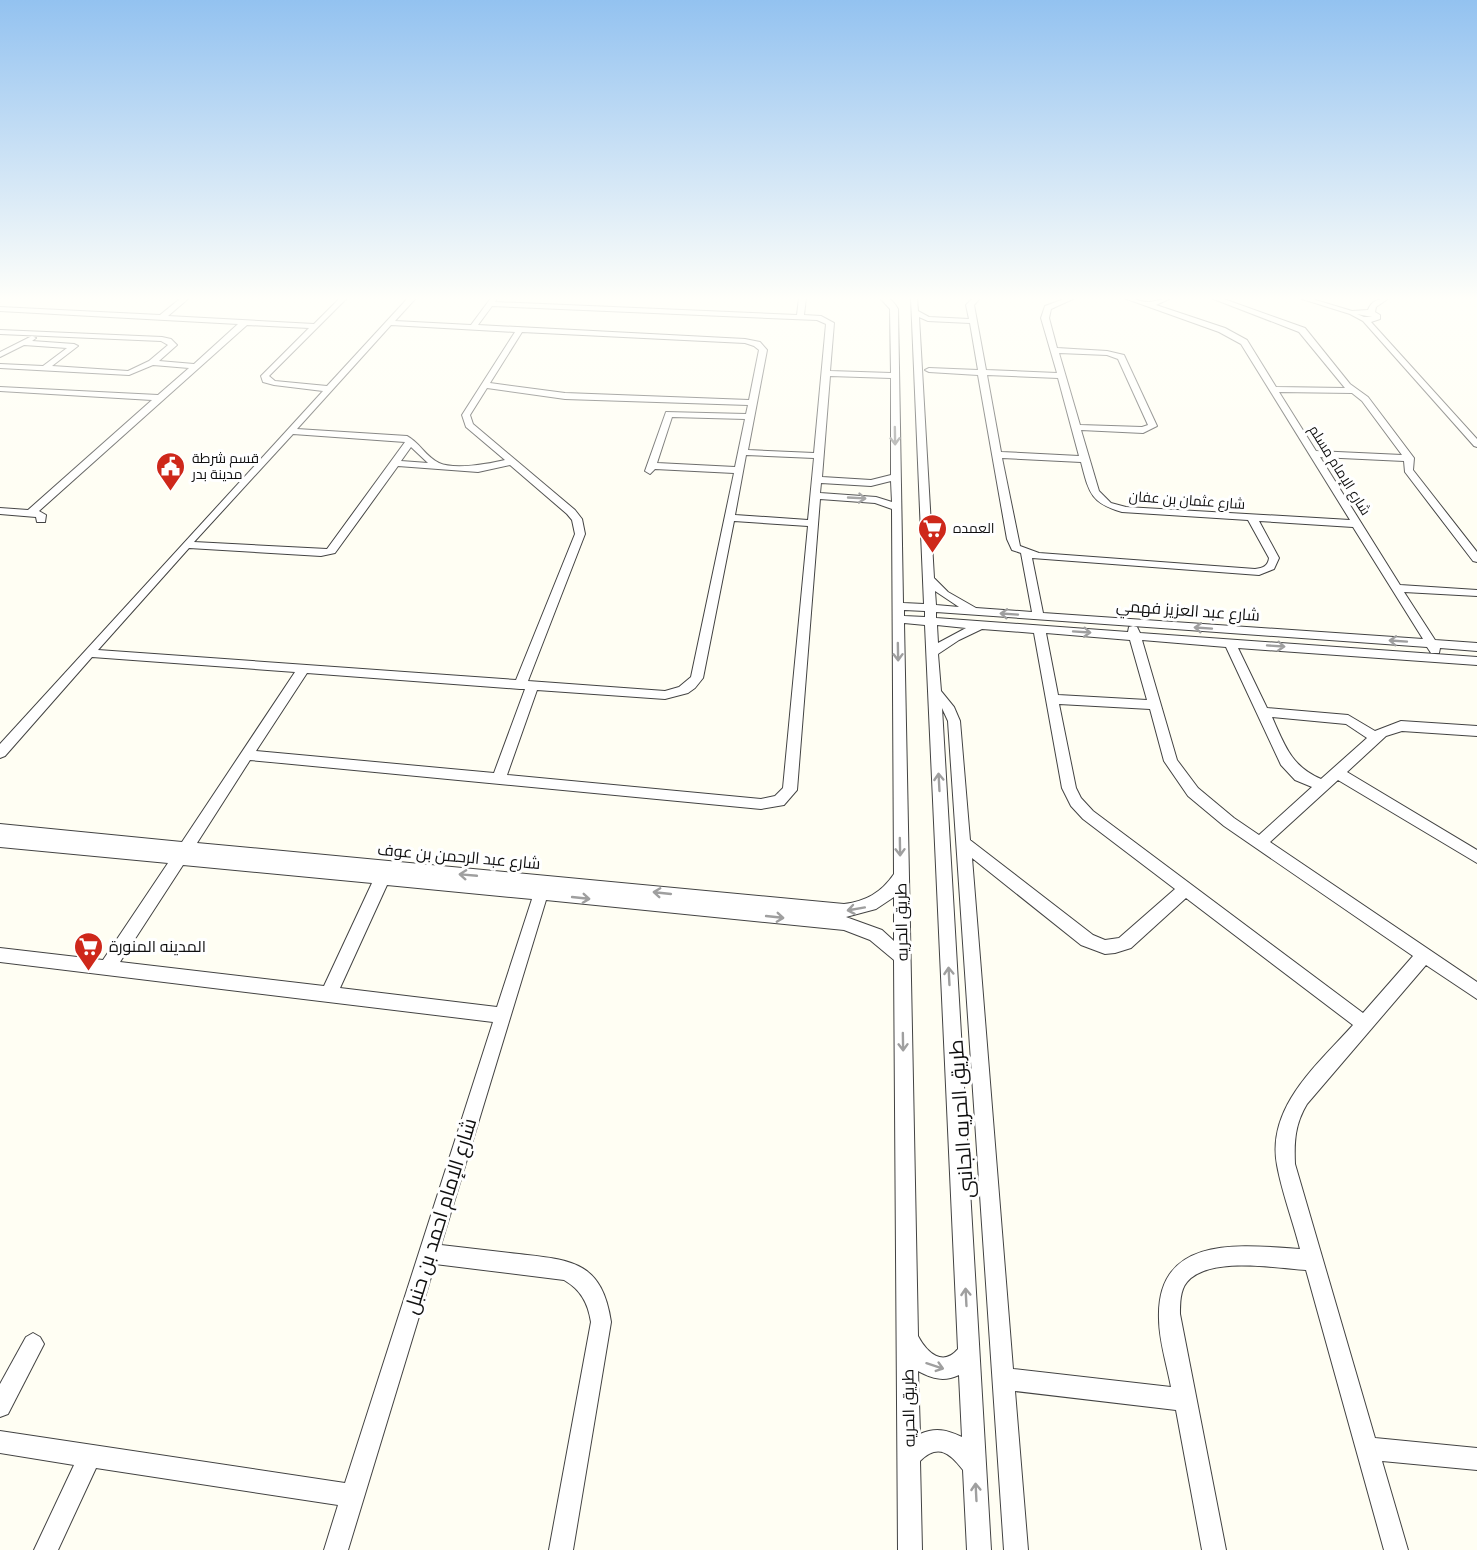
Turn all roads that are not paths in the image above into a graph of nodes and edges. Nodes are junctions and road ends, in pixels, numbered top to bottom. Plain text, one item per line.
1 (75, 370) edge
2 (132, 370) edge
3 (135, 370) edge
4 (190, 370) edge
5 (270, 370) edge
6 (345, 370) edge
7 (494, 370) edge
8 (759, 370) edge
9 (894, 370) edge
10 (914, 370) edge
11 (938, 370) edge
12 (1059, 370) edge
13 (1127, 370) edge
14 (1261, 370) edge
15 (1336, 370) edge
16 (1413, 370) edge
17 (1419, 370) edge
18 (982, 372) junction
19 (129, 373) junction
20 (826, 373) joint
21 (894, 376) junction
22 (1061, 376) junction
23 (484, 385) junction
24 (0, 389) edge
25 (328, 389) junction
26 (1273, 389) junction
27 (15, 390) junction
28 (1354, 391) junction
29 (159, 398) junction
30 (0, 400) edge
31 (752, 404) junction
32 (749, 417) junction
33 (1454, 418) junction
34 (1465, 418) junction
35 (1076, 427) junction
36 (290, 431) junction
37 (1477, 432) edge
38 (411, 441) junction
39 (1477, 444) edge
40 (742, 452) junction
41 (1314, 454) junction
42 (997, 455) junction
43 (819, 456) junction
44 (1409, 458) junction
45 (1085, 459) junction
46 (511, 462) junction
47 (395, 463) junction
48 (436, 465) junction
49 (739, 468) junction
50 (896, 477) junction
51 (818, 480) junction
52 (816, 496) junction
53 (896, 507) junction
54 (0, 511) edge
55 (31, 513) junction
56 (729, 518) junction
57 (1252, 518) junction
58 (41, 520) dead end
59 (814, 523) junction
60 (1358, 524) junction
61 (186, 545) junction
62 (1026, 553) junction
63 (1477, 559) edge
64 (928, 578) junction
65 (1398, 588) junction
66 (1477, 593) edge
67 (980, 612) junction
68 (897, 613) junction
69 (930, 615) junction
70 (1039, 623) junction
71 (981, 626) junction
72 (1133, 629) junction
73 (1230, 643) junction
74 (1431, 644) junction
75 (1477, 647) edge
76 (933, 652) junction
77 (89, 653) junction
78 (1440, 658) junction
79 (1477, 660) edge
80 (303, 669) junction
81 (526, 685) junction
82 (934, 692) junction
83 (1052, 699) junction
84 (1154, 705) junction
85 (1262, 712) junction
86 (1477, 731) edge
87 (1376, 738) junction
88 (0, 753) edge
89 (247, 755) junction
90 (1337, 773) junction
91 (499, 779) junction
92 (1323, 786) junction
93 (0, 830) edge
94 (0, 841) edge
95 (963, 843) junction
96 (1260, 843) junction
97 (182, 853) junction
98 (1477, 857) edge
99 (901, 876) junction
100 (382, 879) junction
101 (543, 888) junction
102 (1185, 889) junction
103 (1424, 955) junction
104 (0, 956) edge
105 (902, 957) junction
106 (107, 968) junction
107 (1477, 991) edge
108 (328, 995) junction
109 (503, 1016) junction
110 (1364, 1024) junction
111 (429, 1253) junction
112 (1314, 1260) junction
113 (907, 1337) junction
114 (33, 1344) dead end
115 (969, 1352) junction
116 (1003, 1379) junction
117 (1185, 1400) junction
118 (0, 1406) edge
119 (0, 1442) edge
120 (1367, 1448) junction
121 (90, 1456) junction
122 (909, 1456) junction
123 (1477, 1459) edge
124 (975, 1467) junction
125 (352, 1496) junction
126 (46, 1550) edge
127 (336, 1550) edge
128 (561, 1550) edge
129 (910, 1550) edge
130 (980, 1550) edge
131 (1016, 1550) edge
132 (1214, 1550) edge
133 (1396, 1550) edge

1 - 19 street
2 - 19 street
3 - 19 street
4 - 29 street
5 - 25 street
6 - 25 street
7 - 23 street
8 - 31 street
9 - 21 street, طريق الحريه
10 - 64 street
11 - 18 street
12 - 22 street, شارع عثمان بن عفان
13 - 35 street
14 - 26 street, شارع الإمام مسلم
15 - 28 street
16 - 33 street
17 - 34 street
18 - 22 street
18 - 42 street
20 - 21 street
20 - 43 street
21 -> 50 street, طريق الحريه
22 - 35 street, شارع عثمان بن عفان
23 - 31 street
23 - 46 street
24 - 27 street
25 - 36 street
26 - 28 street
26 - 41 street, شارع الإمام مسلم
27 - 29 street
27 - 30 street
28 - 44 street
29 - 55 street
31 - 32 street
32 - 40 street
32 - 49 street
33 - 34 street
33 - 39 street
34 - 37 street
35 - 45 street, شارع عثمان بن عفان
36 - 38 street
36 - 61 street
38 - 47 street
38 - 48 street
40 - 43 street
40 - 49 street
41 - 44 street
41 - 60 street, شارع الإمام مسلم
42 - 45 street
42 - 62 street
43 - 51 street
44 - 63 street
45 - 57 street, شارع عثمان بن عفان
46 - 48 street
46 - 81 street
47 - 48 street
47 - 61 street
49 - 56 street
50 - 51 street
50 - 53 street, طريق الحريه
51 - 52 street
52 -> 53 street
52 - 59 street
53 - 68 street, طريق الحريه
54 - 55 street
55 - 58 street
56 - 59 street
56 - 81 street
57 - 60 street, شارع عثمان بن عفان
57 - 62 street
59 - 91 street
60 - 65 street, شارع الإمام مسلم
61 - 77 street
62 - 70 street
64 - 67 street
64 - 69 street
65 - 66 street
65 - 74 street, شارع الإمام مسلم
67 - 69 street, شارع عبد العزيز فهمي
70 -> 67 street, شارع عبد العزيز فهمي
67 - 71 street
68 - 69 street, شارع عبد العزيز فهمي
68 -> 99 street, طريق الحريه
69 - 71 street, شارع عبد العزيز فهمي
69 - 76 street
70 - 71 street, شارع عبد العزيز فهمي
70 - 72 street, شارع عبد العزيز فهمي
70 - 83 street
71 - 76 street
72 - 73 street, شارع عبد العزيز فهمي
74 -> 72 street, شارع عبد العزيز فهمي
72 - 84 street
73 -> 78 street, شارع عبد العزيز فهمي
73 - 85 street
74 - 75 street, شارع عبد العزيز فهمي
74 - 78 street, شارع الإمام مسلم
76 - 82 street
77 - 80 street
77 - 88 street
78 - 79 street, شارع عبد العزيز فهمي
80 - 81 street
80 - 89 street
81 - 91 street
82 - 95 street, طريق الحريه الجانبى
115 -> 82 street
83 - 84 street
83 - 102 street
84 - 96 street
85 - 87 street
85 - 92 street
86 - 87 street
87 - 90 street
89 - 91 street
89 - 97 street
90 - 92 street
90 - 98 street
92 - 96 street
93 - 97 street, شارع عبد الرحمن بن عوف
94 - 97 street, شارع عبد الرحمن بن عوف
95 - 102 street
95 - 116 street, طريق الحريه الجانبى
96 - 103 street
97 - 100 street, شارع عبد الرحمن بن عوف
101 -> 97 street, شارع عبد الرحمن بن عوف
97 - 106 street
99 -> 101 street, شارع عبد الرحمن بن عوف
99 - 105 street, طريق الحريه
100 - 101 street, شارع عبد الرحمن بن عوف
100 - 108 street
101 -> 105 street, شارع عبد الرحمن بن عوف
101 - 109 street, شارع الإمام احمد بن حنبل
102 - 110 street
103 - 107 street
103 - 110 street
104 - 106 street
105 -> 113 street, طريق الحريه
106 - 108 street
108 - 109 street
109 - 111 street, شارع الإمام احمد بن حنبل
110 - 112 street
111 - 125 street, شارع الإمام احمد بن حنبل
111 - 128 street
112 - 117 street
112 - 120 street
113 -> 115 street
113 - 122 street, طريق الحريه
114 - 118 street
115 - 124 street
116 - 117 street
116 - 131 street, طريق الحريه الجانبى
117 - 132 street
119 - 121 street
120 - 123 street
120 - 133 street
121 - 125 street
121 - 126 street
122 - 124 street
122 - 129 street, طريق الحريه
130 -> 124 street
125 - 127 street, شارع الإمام احمد بن حنبل

